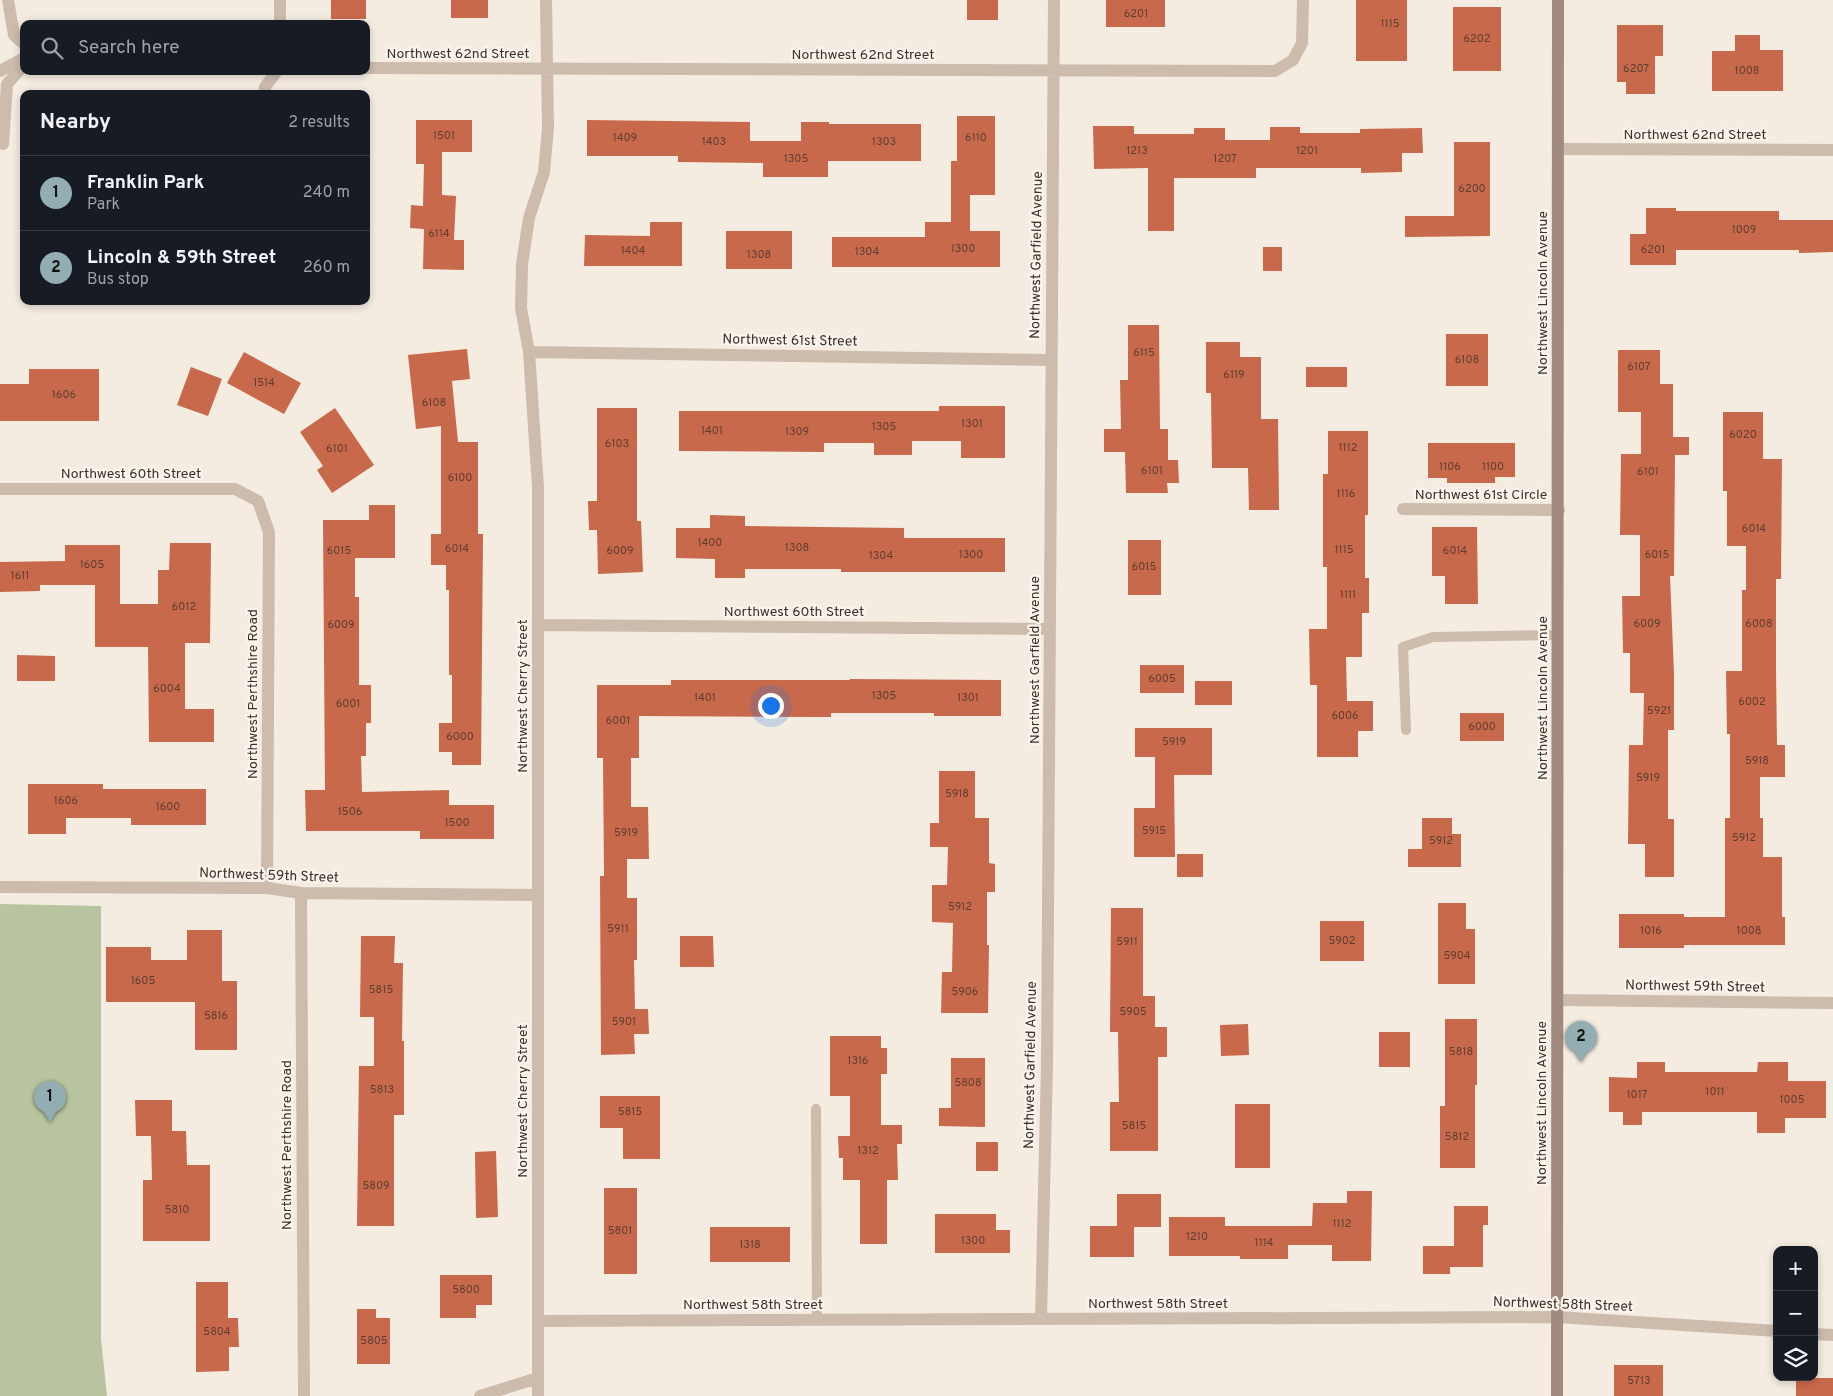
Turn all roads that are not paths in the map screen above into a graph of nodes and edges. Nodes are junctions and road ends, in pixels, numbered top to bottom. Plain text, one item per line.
1 (8, 0) edge
2 (280, 0) edge
3 (546, 0) edge
4 (1054, 0) edge
5 (1303, 0) edge
6 (1558, 0) edge
7 (280, 20) edge
8 (20, 40) edge
9 (20, 60) edge
10 (370, 68) edge
11 (546, 69) junction
12 (20, 70) edge
13 (0, 71) edge
14 (1054, 71) junction
15 (274, 75) edge
16 (265, 90) edge
17 (3, 144) dead end
18 (1558, 149) junction
19 (1833, 150) edge
20 (529, 352) junction
21 (1052, 360) junction
22 (0, 489) edge
23 (258, 501) joint
24 (1403, 509) dead end
25 (1558, 510) junction
26 (538, 625) junction
27 (1050, 629) junction
28 (1558, 635) junction
29 (1406, 730) dead end
30 (0, 887) edge
31 (266, 888) junction
32 (301, 893) junction
33 (538, 895) junction
34 (1558, 1000) junction
35 (1833, 1003) edge
36 (816, 1109) dead end
37 (1558, 1317) junction
38 (817, 1320) junction
39 (1041, 1320) junction
40 (538, 1321) junction
41 (1773, 1331) edge
42 (1818, 1334) edge
43 (1833, 1335) edge
44 (538, 1378) junction
45 (304, 1396) edge
46 (480, 1396) edge
47 (538, 1396) edge
48 (1558, 1396) edge

1 - 8 street
2 - 7 street
3 - 11 street, Northwest Cherry Street
4 - 14 street, Northwest Garfield Avenue
5 - 14 street, Northwest 62nd Street
6 - 18 street, Northwest Lincoln Avenue
9 - 13 street
10 - 11 street, Northwest 62nd Street
11 - 14 street, Northwest 62nd Street
11 - 20 street, Northwest Cherry Street
12 - 17 street
14 - 21 street, Northwest Garfield Avenue
15 - 16 street
18 - 19 street, Northwest 62nd Street
18 - 25 street, Northwest Lincoln Avenue
20 - 21 street, Northwest 61st Street
20 - 26 street, Northwest Cherry Street
21 - 27 street, Northwest Garfield Avenue
22 - 23 street, Northwest 60th Street
23 - 31 street, Northwest Perthshire Road
24 - 25 street, Northwest 61st Circle
25 - 28 street, Northwest Lincoln Avenue
26 - 27 street, Northwest 60th Street
26 - 33 street, Northwest Cherry Street
27 - 39 street, Northwest Garfield Avenue
28 - 29 lane
28 - 34 street, Northwest Lincoln Avenue
30 - 31 street, Northwest 59th Street
31 - 32 street, Northwest 59th Street
32 - 33 street, Northwest 59th Street
32 - 45 street, Northwest Perthshire Road
33 - 40 street, Northwest Cherry Street
34 - 35 street, Northwest 59th Street
34 - 37 street, Northwest Lincoln Avenue
36 - 38 lane
37 - 39 street, Northwest 58th Street
37 - 41 street, Northwest 58th Street
37 - 48 street, Northwest Lincoln Avenue
38 - 39 street, Northwest 58th Street
38 - 40 street, Northwest 58th Street
40 - 44 street, Northwest Cherry Street
42 - 43 street
44 - 46 street
44 - 47 street, Northwest Cherry Street

